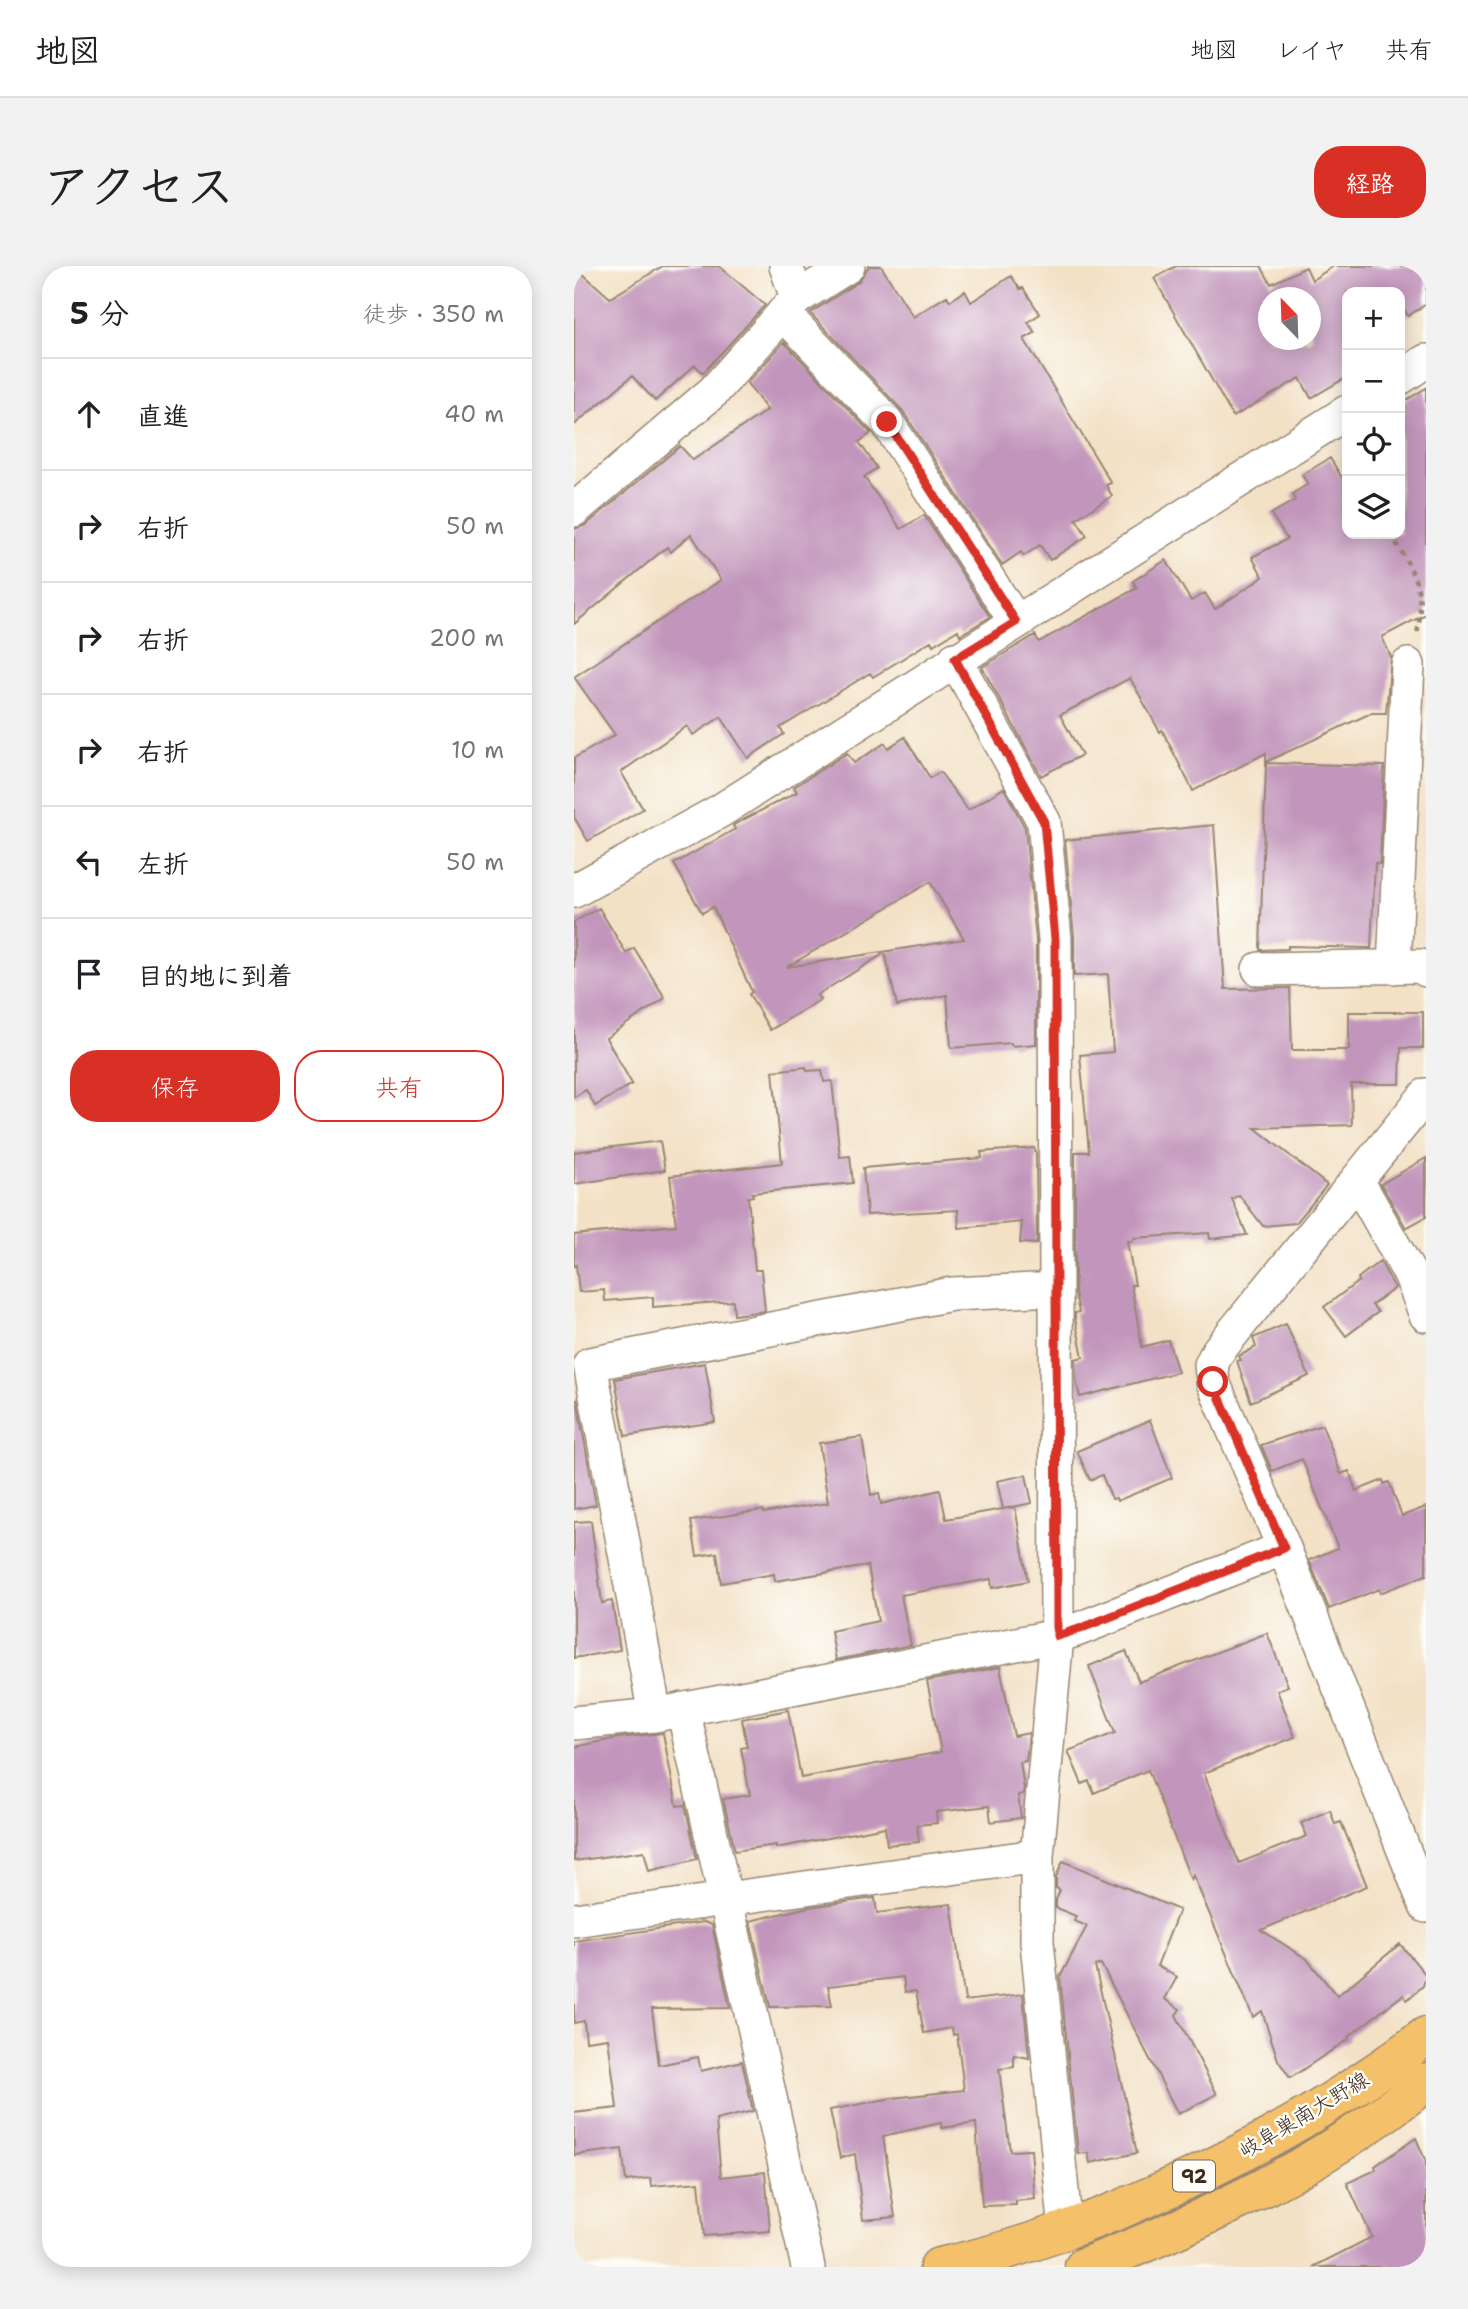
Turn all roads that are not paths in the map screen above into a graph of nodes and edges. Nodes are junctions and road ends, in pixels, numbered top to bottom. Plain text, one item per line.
1 (786, 266) edge
2 (848, 266) edge
3 (790, 305) junction
4 (1426, 361) edge
5 (1405, 375) edge
6 (1345, 413) edge
7 (574, 510) edge
8 (1016, 622) junction
9 (955, 659) junction
10 (1408, 665) road end
11 (577, 885) edge
12 (1410, 968) edge
13 (1259, 969) dead end
14 (1426, 1094) edge
15 (1357, 1180) junction
16 (1419, 1272) edge
17 (1056, 1289) junction
18 (1426, 1315) edge
19 (1284, 1548) junction
20 (1057, 1636) junction
21 (669, 1712) junction
22 (574, 1723) edge
23 (1037, 1856) junction
24 (724, 1898) junction
25 (1426, 1906) edge
26 (574, 1920) edge
27 (1426, 2036) edge
28 (1426, 2082) edge
29 (1066, 2231) junction
30 (808, 2267) edge
31 (939, 2267) edge
32 (1084, 2267) edge

1 - 3 street
2 - 3 street
3 - 7 street
3 - 8 street
4 - 5 street
6 - 8 street
8 - 9 street
9 - 11 street
9 - 17 street
10 - 12 street
12 - 13 street
14 - 15 street
15 - 16 street
15 - 19 street
16 - 18 street
17 - 20 street
17 - 21 street
19 - 20 street
19 - 25 street
20 - 21 street
20 - 23 street
21 - 22 street
21 - 24 street
23 - 24 street
23 - 29 street
24 - 26 street
24 - 30 street
27 - 29 main road, 岐阜巣南大野線 / 92
28 - 32 main road, 岐阜巣南大野線 / 92
29 - 31 main road, 岐阜巣南大野線 / 92

